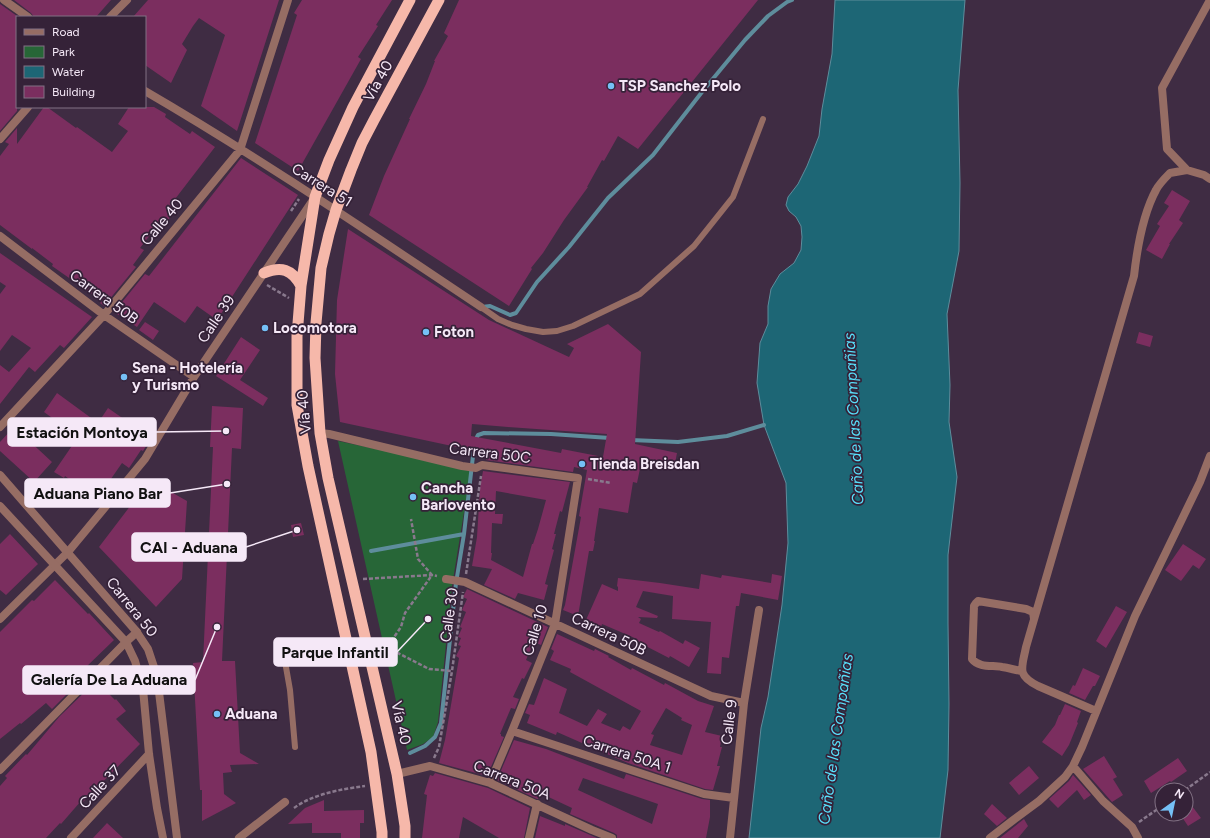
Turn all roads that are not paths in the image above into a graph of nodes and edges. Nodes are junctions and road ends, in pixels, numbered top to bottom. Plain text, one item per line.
1 (4, 0) edge
2 (127, 0) edge
3 (288, 0) edge
4 (410, 0) edge
5 (439, 0) edge
6 (1210, 0) edge
7 (27, 16) edge
8 (111, 16) edge
9 (146, 92) edge
10 (27, 108) edge
11 (764, 119) dead end
12 (0, 139) edge
13 (240, 150) junction
14 (1187, 170) junction
15 (1210, 179) edge
16 (315, 197) junction
17 (336, 210) junction
18 (0, 236) edge
19 (264, 273) junction
20 (301, 286) junction
21 (481, 307) joint
22 (104, 315) junction
23 (194, 377) junction
24 (0, 427) edge
25 (320, 433) junction
26 (1210, 456) edge
27 (0, 475) edge
28 (578, 478) joint
29 (0, 506) edge
30 (68, 552) junction
31 (55, 565) junction
32 (446, 579) road end
33 (759, 610) dead end
34 (0, 619) edge
35 (1033, 622) junction
36 (555, 624) junction
37 (137, 632) junction
38 (126, 642) junction
39 (283, 650) dead end
40 (1021, 671) junction
41 (744, 703) junction
42 (1096, 711) junction
43 (512, 731) junction
44 (295, 747) dead end
45 (149, 754) junction
46 (1073, 766) junction
47 (0, 770) edge
48 (397, 774) junction
49 (490, 783) junction
50 (734, 798) junction
51 (285, 802) dead end
52 (537, 804) junction
53 (71, 838) edge
54 (163, 838) edge
55 (177, 838) edge
56 (239, 838) edge
57 (382, 838) edge
58 (405, 838) edge
59 (529, 838) edge
60 (612, 838) edge
61 (730, 838) edge
62 (990, 838) edge
63 (1138, 838) edge

1 - 7 street
2 - 8 street
3 - 13 street, Calle 40
4 - 16 highway, Vía 40
5 - 17 highway, Vía 40
6 - 14 street
9 - 13 street, Carrera 51
10 - 12 street
11 - 21 lane
13 - 16 street, Carrera 51
13 - 22 street, Calle 40
14 - 15 street
14 - 35 street
16 - 17 street, Carrera 51
16 - 19 street, Calle 39
16 - 20 highway, Vía 40
17 - 21 street, Carrera 51
17 - 25 highway, Vía 40
18 - 22 street, Carrera 50B
19 - 20 highway
19 - 23 street, Calle 39
20 - 57 highway, Vía 40
22 - 23 street, Carrera 50B
22 - 24 street, Calle 40
23 - 30 street, Calle 39
25 - 28 street, Carrera 50C
25 - 48 highway, Vía 40
26 - 42 street
27 - 30 street, Carrera 50
28 - 36 street, Calle 10
29 - 31 street, Carrera 50
30 - 31 street, Calle 39
30 - 37 street, Carrera 50
31 - 34 street, Calle 39
31 - 38 street, Carrera 50
32 - 36 street, Carrera 50B
33 - 41 street, Calle 9
35 - 40 street
35 - 40 street
36 - 41 street, Carrera 50B
36 - 43 street, Calle 10
37 - 38 street
37 - 55 street, Carrera 50
38 - 45 street, Carrera 50
38 - 47 street
39 - 44 lane
40 - 42 street
41 - 50 street, Calle 9
42 - 46 street
43 - 49 street, Calle 10
43 - 50 street, Carrera 50A 1
45 - 53 street, Calle 37
45 - 54 street, Carrera 50
46 - 62 street
46 - 63 street
48 - 49 street, Carrera 50A
48 - 58 highway, Vía 40
49 - 52 street, Carrera 50A
50 - 61 street, Calle 9
51 - 56 street
52 - 59 street
52 - 60 street, Carrera 50A

